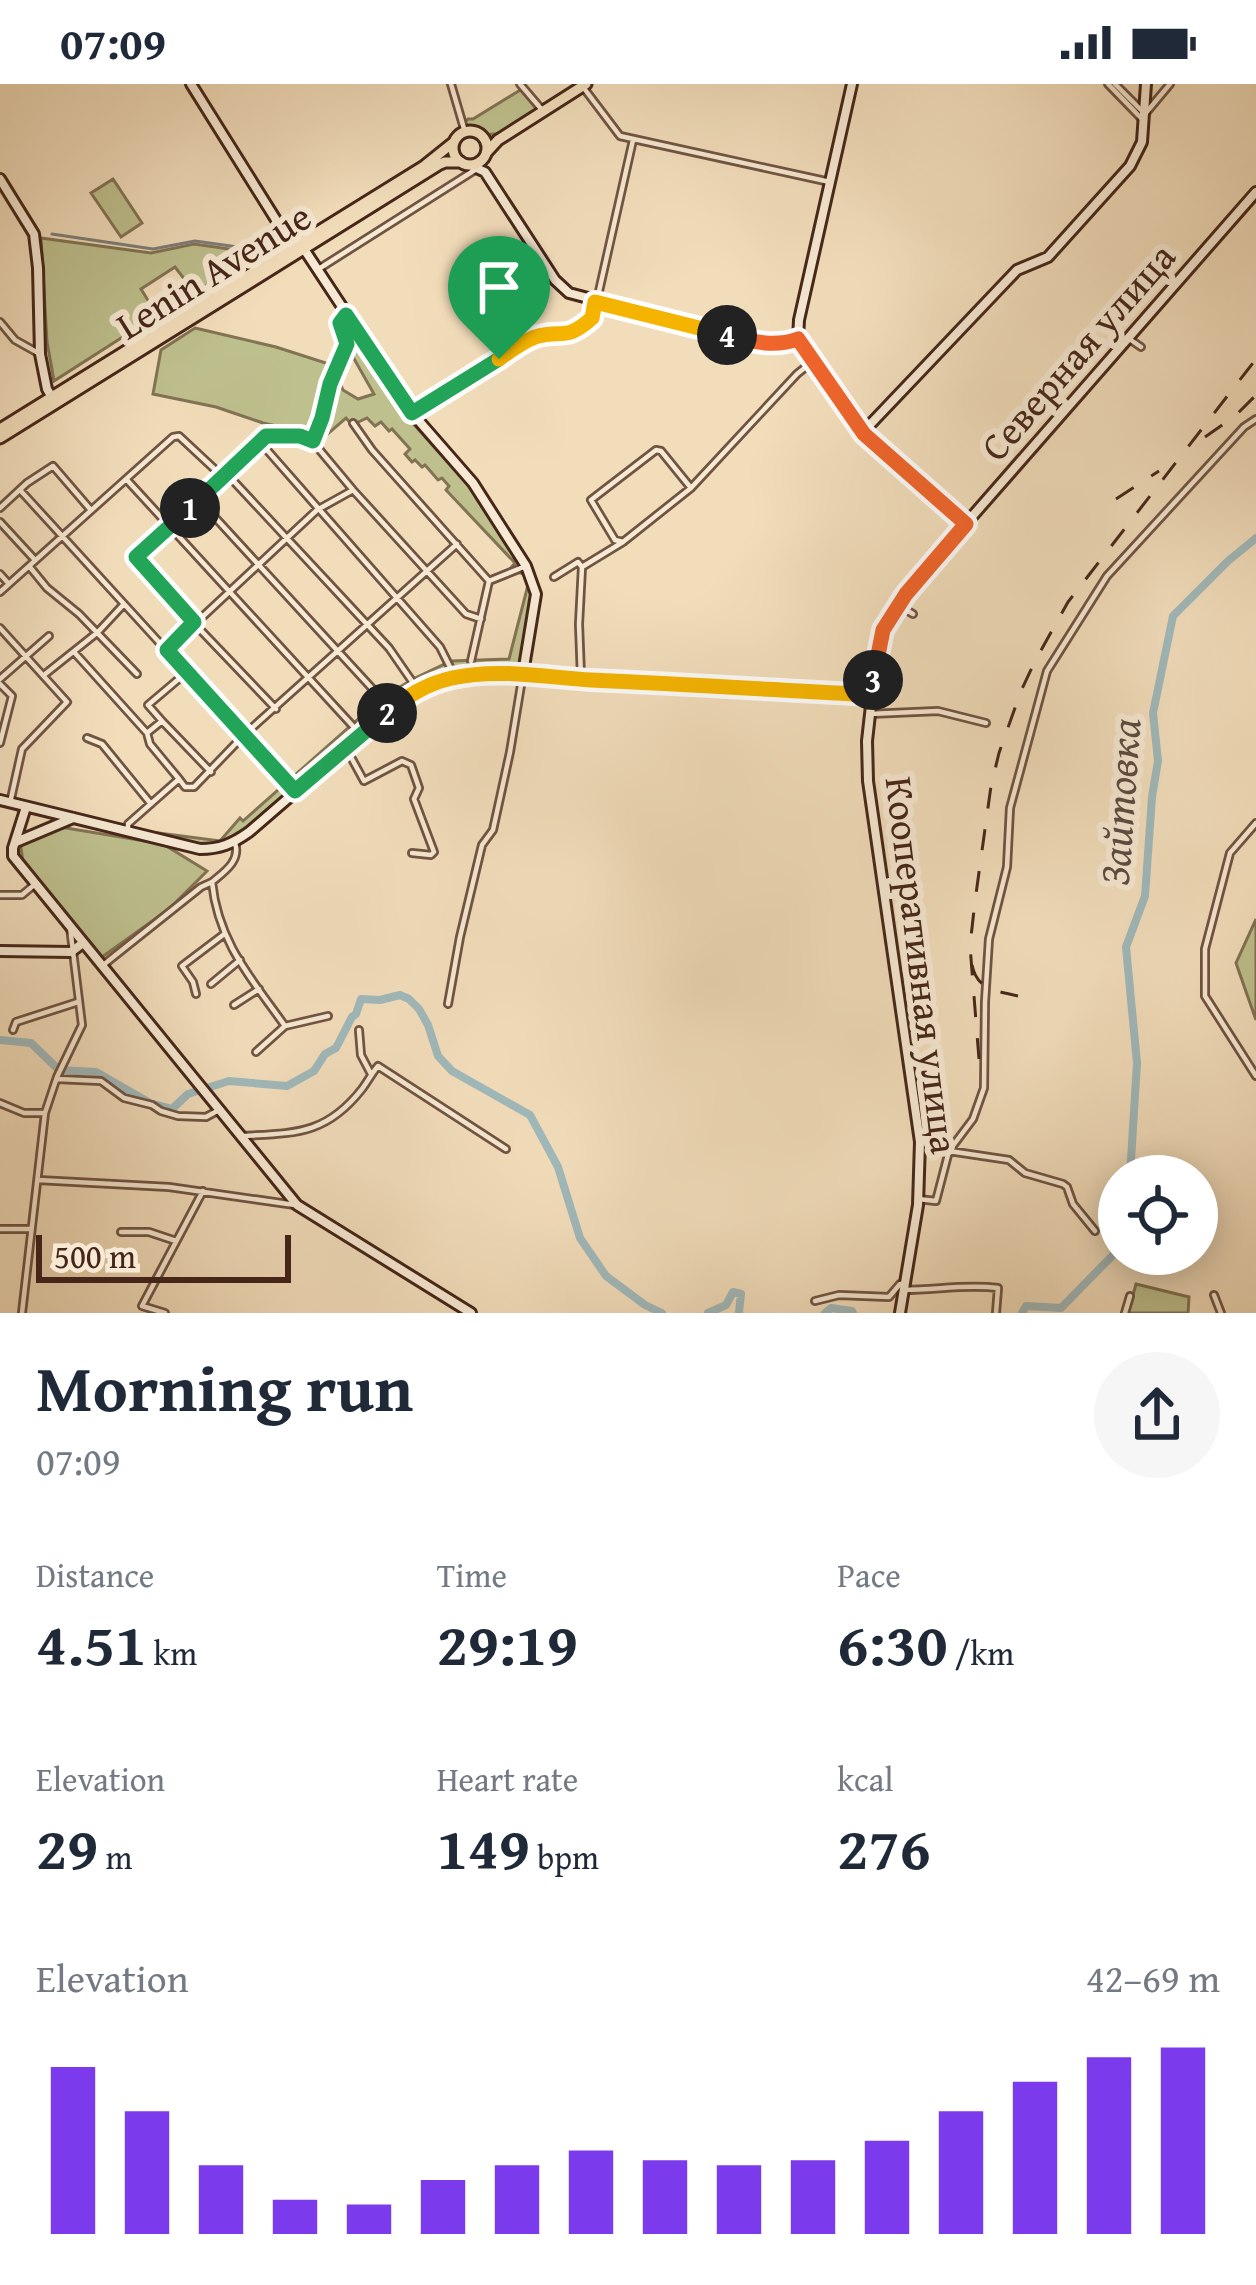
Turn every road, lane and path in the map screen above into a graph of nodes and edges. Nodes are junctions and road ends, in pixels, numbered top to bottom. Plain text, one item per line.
1 (191, 84) edge
2 (451, 84) edge
3 (520, 84) edge
4 (852, 84) edge
5 (1112, 84) edge
6 (1146, 84) edge
7 (1170, 84) edge
8 (583, 85) edge
9 (543, 111) junction
10 (1145, 117) junction
11 (516, 127) junction
12 (465, 132) junction
13 (479, 133) junction
14 (439, 140) dead end
15 (633, 140) junction
16 (454, 142) junction
17 (446, 151) junction
18 (476, 161) junction
19 (0, 178) edge
20 (830, 182) junction
21 (1256, 192) edge
22 (298, 248) junction
23 (317, 270) junction
24 (595, 302) junction
25 (346, 315) junction
26 (0, 322) edge
27 (1129, 338) junction
28 (798, 339) junction
29 (1141, 347) dead end
30 (40, 354) junction
31 (812, 362) junction
32 (53, 400) junction
33 (412, 413) junction
34 (1256, 419) edge
35 (353, 423) dead end
36 (862, 432) junction
37 (0, 433) edge
38 (313, 441) junction
39 (260, 442) junction
40 (225, 475) junction
41 (127, 480) junction
42 (691, 488) junction
43 (20, 490) junction
44 (353, 490) junction
45 (199, 500) junction
46 (0, 508) edge
47 (90, 509) junction
48 (317, 509) junction
49 (0, 522) edge
50 (966, 524) junction
51 (170, 527) junction
52 (60, 536) junction
53 (287, 537) junction
54 (623, 542) junction
55 (457, 544) junction
56 (32, 563) junction
57 (257, 565) junction
58 (526, 566) junction
59 (582, 567) junction
60 (427, 571) junction
61 (0, 574) edge
62 (554, 577) dead end
63 (489, 581) junction
64 (8, 584) junction
65 (228, 591) junction
66 (0, 592) edge
67 (398, 598) junction
68 (124, 604) junction
69 (898, 605) junction
70 (913, 614) dead end
71 (481, 620) junction
72 (194, 622) junction
73 (368, 624) junction
74 (0, 628) edge
75 (98, 632) junction
76 (49, 636) dead end
77 (167, 650) junction
78 (338, 651) junction
79 (74, 652) junction
80 (26, 656) junction
81 (471, 661) dead end
82 (187, 672) junction
83 (523, 673) junction
84 (137, 674) dead end
85 (44, 675) junction
86 (455, 677) junction
87 (308, 678) junction
88 (581, 679) junction
89 (0, 682) edge
90 (418, 690) junction
91 (871, 695) junction
92 (276, 709) junction
93 (391, 710) junction
94 (869, 714) junction
95 (162, 721) junction
96 (986, 723) dead end
97 (147, 733) junction
98 (244, 735) junction
99 (362, 736) junction
100 (88, 738) dead end
101 (0, 743) edge
102 (346, 748) junction
103 (211, 772) junction
104 (179, 779) junction
105 (295, 791) junction
106 (5, 802) edge
107 (151, 804) junction
108 (26, 807) junction
109 (73, 818) junction
110 (1256, 823) edge
111 (128, 832) junction
112 (14, 842) junction
113 (235, 842) junction
114 (412, 853) dead end
115 (212, 882) junction
116 (34, 885) junction
117 (0, 896) edge
118 (70, 926) junction
119 (223, 934) junction
120 (83, 943) junction
121 (0, 951) edge
122 (71, 952) junction
123 (240, 960) junction
124 (102, 966) junction
125 (211, 984) dead end
126 (259, 989) junction
127 (196, 994) dead end
128 (78, 1002) junction
129 (448, 1004) dead end
130 (235, 1005) dead end
131 (328, 1016) dead end
132 (285, 1026) junction
133 (13, 1030) dead end
134 (358, 1030) dead end
135 (256, 1052) dead end
136 (371, 1074) junction
137 (1256, 1076) edge
138 (57, 1078) junction
139 (0, 1103) edge
140 (220, 1110) junction
141 (45, 1113) junction
142 (242, 1136) junction
143 (506, 1149) dead end
144 (949, 1151) junction
145 (38, 1180) junction
146 (203, 1191) junction
147 (918, 1199) junction
148 (297, 1205) junction
149 (0, 1228) edge
150 (31, 1229) junction
151 (1095, 1231) dead end
152 (121, 1232) dead end
153 (176, 1240) junction
154 (905, 1288) junction
155 (1214, 1295) dead end
156 (1130, 1297) dead end
157 (815, 1300) dead end
158 (22, 1313) edge
159 (165, 1313) edge
160 (471, 1313) edge
161 (900, 1313) edge
162 (996, 1313) edge
163 (1125, 1313) edge
164 (1220, 1313) edge

1 - 22 main road
2 - 12 street
3 - 9 street
4 - 20 main road
5 - 10 street
6 - 10 main road
7 - 10 street
8 - 9 main road, Lenin Avenue
8 - 15 street
9 - 11 main road, Lenin Avenue
10 - 36 main road
11 - 13 main road, Lenin Avenue
11 - 18 main road, Lenin Avenue
12 - 13 main road, Lenin Avenue
12 - 16 main road, Lenin Avenue
13 - 18 main road
14 - 17 street
15 - 20 street
15 - 24 street
16 - 17 main road, Lenin Avenue
16 - 18 main road
17 - 22 main road, Lenin Avenue
18 - 22 main road, Lenin Avenue
18 - 23 street
18 - 24 main road
19 - 30 main road
20 - 28 main road
21 - 27 main road, Северная улица
22 - 23 main road
22 - 32 main road, Lenin Avenue
23 - 25 main road
24 - 28 main road
24 - 33 street
25 - 33 main road
25 - 38 street
26 - 30 street
27 - 29 street
27 - 50 main road, Северная улица
28 - 31 main road
30 - 32 main road
31 - 36 main road
31 - 42 street
32 - 37 main road, Lenin Avenue
33 - 58 main road
34 - 144 street
35 - 55 street
36 - 50 main road
38 - 39 street
38 - 44 street
39 - 40 street
39 - 48 street
40 - 41 street
40 - 45 street
40 - 53 street
41 - 47 street
41 - 51 street
42 - 54 street
42 - 54 street
43 - 46 street
43 - 47 street
43 - 52 street
44 - 48 street
44 - 60 street
45 - 51 street
45 - 57 street
47 - 52 street
48 - 53 street
48 - 67 street
49 - 56 street
50 - 69 main road, Северная улица
51 - 65 street
51 - 72 street
52 - 56 street
52 - 68 street
53 - 57 street
53 - 73 street
54 - 59 street
55 - 60 street
55 - 63 street
56 - 64 street
56 - 75 street
57 - 65 street
57 - 78 street
58 - 63 street
58 - 83 main road
59 - 62 street
59 - 88 street
60 - 67 street
60 - 71 street
61 - 64 street
63 - 71 street
64 - 66 street
65 - 72 street
65 - 87 street
67 - 73 street
67 - 86 street
68 - 75 street
68 - 77 street
69 - 70 street
69 - 91 main road, Северная улица
71 - 81 street
72 - 77 street
72 - 92 street
73 - 78 street
73 - 90 street
74 - 80 street
75 - 79 street
75 - 84 street
76 - 80 street
77 - 82 street
78 - 87 street
78 - 93 street
79 - 85 street
79 - 97 street
80 - 85 street
80 - 89 street
82 - 95 street
82 - 98 street
83 - 86 main road
83 - 88 main road
83 - 129 street
85 - 106 street
86 - 90 main road
87 - 92 street
87 - 99 street
88 - 91 main road
89 - 101 street
90 - 93 main road
91 - 94 main road, Кооперативная улица
92 - 98 street
93 - 99 main road
94 - 96 street
94 - 147 main road, Кооперативная улица
95 - 97 street
95 - 103 street
97 - 104 street
98 - 103 street
98 - 105 street
99 - 102 main road
100 - 107 street
102 - 105 main road
102 - 114 street
103 - 104 street
104 - 107 street
105 - 113 main road
106 - 108 main road
107 - 111 street
108 - 109 main road
108 - 112 main road
109 - 111 main road
109 - 112 main road
110 - 137 street
111 - 113 main road
112 - 116 main road
113 - 115 street
115 - 119 street
115 - 124 street
116 - 117 street
116 - 118 main road
118 - 120 main road
118 - 122 street
119 - 123 street
119 - 127 street
120 - 122 main road
120 - 124 main road
121 - 122 main road
122 - 128 street
123 - 125 street
123 - 126 street
124 - 140 main road
126 - 130 street
126 - 132 street
128 - 133 street
128 - 138 street
131 - 132 street
132 - 135 street
134 - 136 street
136 - 142 street
136 - 143 street
138 - 140 street
138 - 141 street
139 - 141 street
140 - 142 main road
141 - 145 street
142 - 148 main road
144 - 147 street
144 - 151 street
145 - 146 street
145 - 150 street
146 - 148 street
146 - 153 street
147 - 154 main road, Кооперативная улица
148 - 160 main road
149 - 150 street
150 - 158 street
152 - 153 street
153 - 159 street
154 - 157 street
154 - 161 main road, Кооперативная улица
154 - 162 street
155 - 164 street
156 - 163 street

